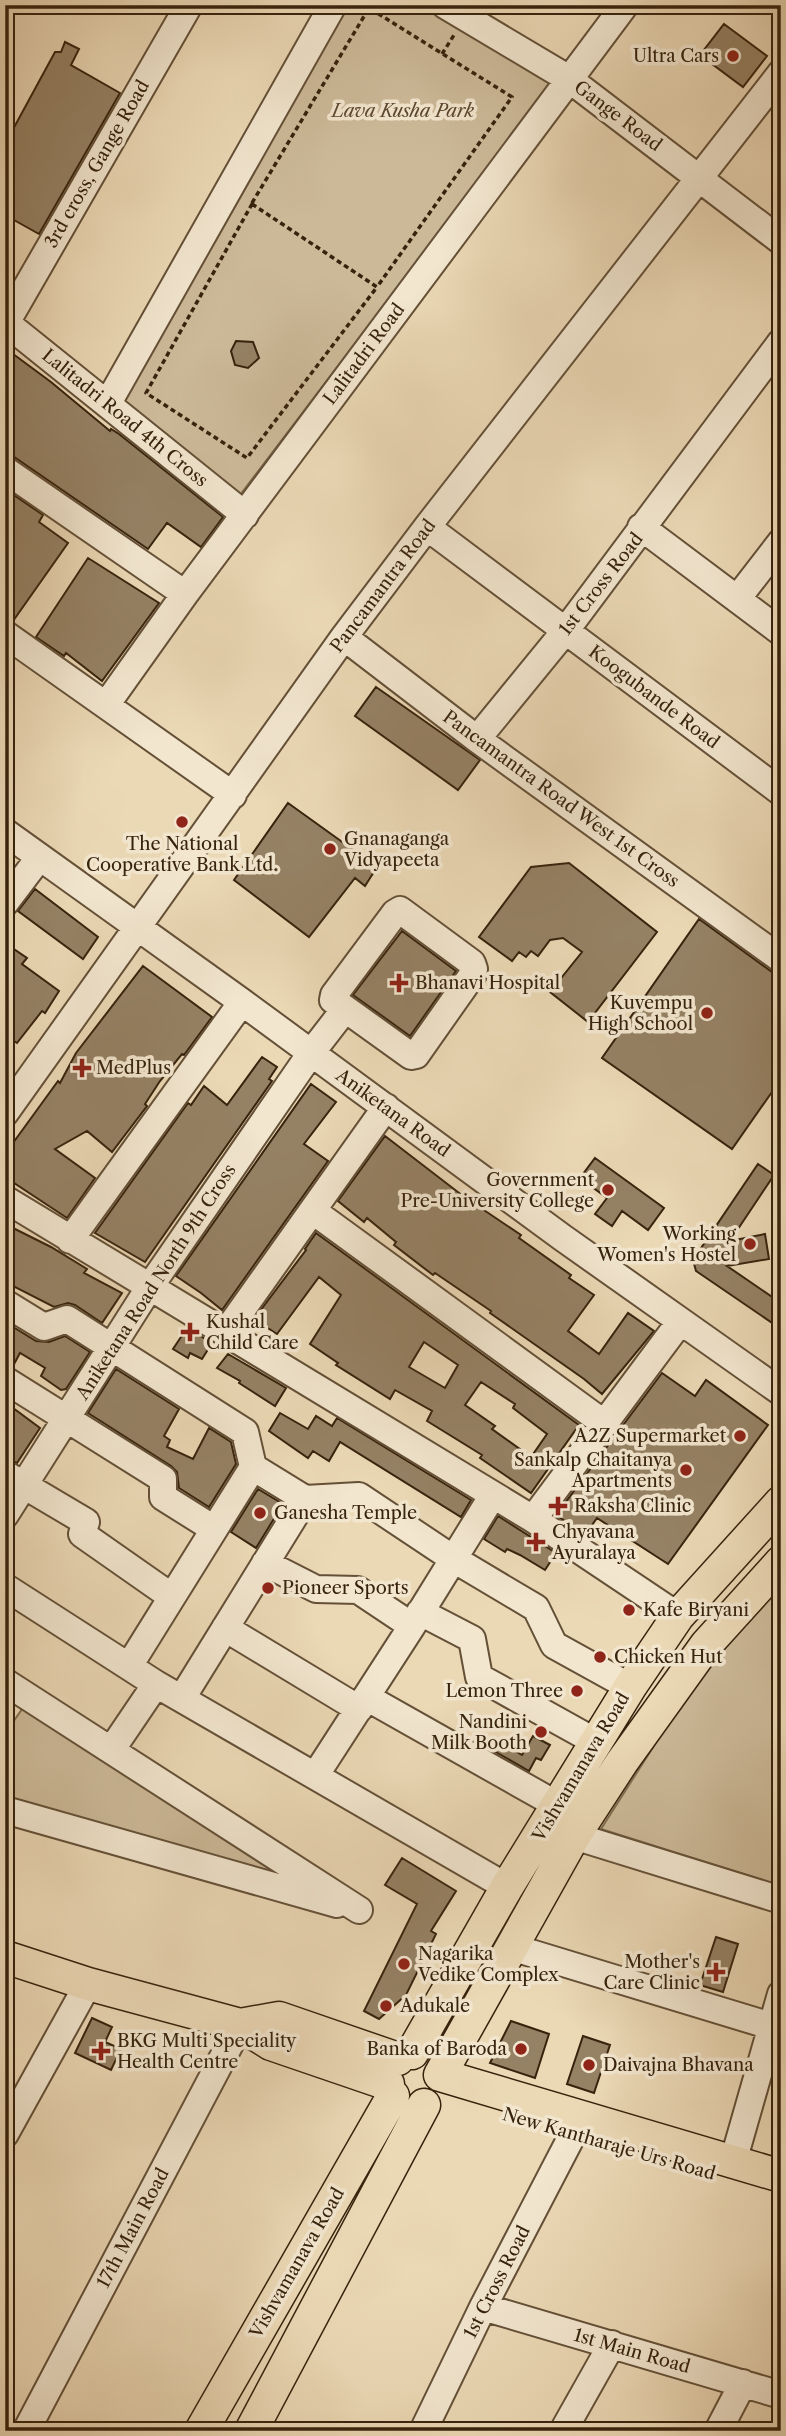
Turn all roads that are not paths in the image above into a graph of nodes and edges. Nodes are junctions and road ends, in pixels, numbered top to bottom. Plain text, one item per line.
1 (189, 5) edge
2 (333, 5) edge
3 (445, 5) edge
4 (625, 5) edge
5 (781, 73) edge
6 (569, 79) junction
7 (700, 178) junction
8 (781, 241) edge
9 (6, 322) edge
10 (781, 342) edge
11 (108, 402) junction
12 (5, 470) edge
13 (245, 515) junction
14 (426, 527) junction
15 (641, 527) junction
16 (781, 542) edge
17 (185, 594) junction
18 (737, 599) junction
19 (566, 630) junction
20 (781, 632) edge
21 (5, 634) edge
22 (344, 637) junction
23 (106, 705) junction
24 (477, 739) junction
25 (781, 792) edge
26 (233, 795) junction
27 (5, 832) edge
28 (39, 858) junction
29 (5, 903) edge
30 (139, 928) junction
31 (781, 959) edge
32 (242, 1002) junction
33 (345, 1009) junction
34 (311, 1053) junction
35 (386, 1107) junction
36 (5, 1113) edge
37 (5, 1199) edge
38 (313, 1211) junction
39 (70, 1240) junction
40 (149, 1288) junction
41 (5, 1303) edge
42 (680, 1322) junction
43 (226, 1332) junction
44 (111, 1348) junction
45 (5, 1380) edge
46 (781, 1392) edge
47 (66, 1418) junction
48 (605, 1424) junction
49 (253, 1467) junction
50 (14, 1479) edge
51 (493, 1495) junction
52 (305, 1499) junction
53 (781, 1502) edge
54 (5, 1515) edge
55 (533, 1519) junction
56 (214, 1529) junction
57 (453, 1558) junction
58 (781, 1562) edge
59 (265, 1563) junction
60 (5, 1587) edge
61 (172, 1597) junction
62 (678, 1616) junction
63 (416, 1619) junction
64 (225, 1628) junction
65 (129, 1667) junction
66 (156, 1684) junction
67 (630, 1687) junction
68 (9, 1693) edge
69 (182, 1698) junction
70 (362, 1703) junction
71 (596, 1742) junction
72 (112, 1749) junction
73 (315, 1776) junction
74 (559, 1806) junction
75 (5, 1810) edge
76 (574, 1836) junction
77 (507, 1887) junction
78 (781, 1900) edge
79 (511, 1947) junction
80 (5, 1957) edge
81 (88, 1984) junction
82 (781, 1994) edge
83 (240, 2025) junction
84 (776, 2027) edge
85 (398, 2073) junction
86 (434, 2091) junction
87 (8, 2124) edge
88 (573, 2134) junction
89 (733, 2162) junction
90 (781, 2176) edge
91 (781, 2194) edge
92 (483, 2307) junction
93 (612, 2344) junction
94 (743, 2383) junction
95 (781, 2395) edge
96 (26, 2431) edge
97 (201, 2431) edge
98 (251, 2431) edge
99 (423, 2431) edge
100 (563, 2431) edge
101 (718, 2431) edge

1 - 9 street, 3rd cross, Gange Road
2 - 11 street
3 - 6 street, Gange Road
4 - 6 street, Lalitadri Road
5 - 7 street, Pancamantra Road
6 - 7 street, Gange Road
6 - 13 street, Lalitadri Road
7 - 8 street, Gange Road
7 - 14 street, Pancamantra Road
9 - 11 street, Lalitadri Road 4th Cross
10 - 15 street
11 - 13 street, Lalitadri Road 4th Cross
12 - 17 street
13 - 17 street, Lalitadri Road
14 - 19 street, Koogubande Road
14 - 22 street, Pancamantra Road
15 - 18 street, 1st Cross Road
15 - 19 street, 1st Cross Road
16 - 18 street
17 - 23 street, Lalitadri Road
18 - 20 street, 1st Cross Road
19 - 24 street, 1st Cross Road
19 - 25 street, Koogubande Road
21 - 23 street
22 - 24 street, Pancamantra Road West 1st Cross
22 - 26 street, Pancamantra Road
23 - 26 street
24 - 31 street, Pancamantra Road West 1st Cross
26 - 30 street, Pancamantra Road
27 - 28 street, Aniketana Road
28 - 29 street
28 - 30 street, Aniketana Road
30 - 32 street, Aniketana Road
30 - 36 street, Pancamantra Road
32 - 34 street, Aniketana Road
32 - 39 street
33 - 33 street
33 - 34 street, Aniketana Road North 9th Cross
34 - 35 street, Aniketana Road
34 - 40 street, Aniketana Road North 9th Cross
35 - 38 street
35 - 42 street, Aniketana Road
37 - 39 street
38 - 43 street
38 - 48 street
39 - 40 street
40 - 43 street
40 - 44 street, Aniketana Road North 9th Cross
41 - 44 street
42 - 46 street, Aniketana Road
42 - 48 street
43 - 51 street
44 - 47 street, Aniketana Road North 9th Cross
44 - 49 street
45 - 47 street
47 - 50 street, Aniketana Road North 9th Cross
47 - 56 street
48 - 55 street
49 - 52 street
49 - 56 street
50 - 54 street, Aniketana Road North 9th Cross
50 - 61 street
51 - 55 street
51 - 57 street
52 - 57 street
52 - 59 street
53 - 62 main road, Vishvamanava Road
55 - 62 street
56 - 61 street
57 - 63 street
57 - 67 street
58 - 76 main road, Vishvamanava Road
59 - 63 street
59 - 64 street
60 - 65 street
61 - 65 street
62 - 67 main road, Vishvamanava Road
63 - 70 street
63 - 71 street
64 - 69 street
64 - 70 street
65 - 66 street
66 - 69 street
66 - 72 street
67 - 71 main road, Vishvamanava Road
68 - 72 street
69 - 73 street
70 - 73 street
70 - 74 street
71 - 74 main road, Vishvamanava Road
72 - 75 street
73 - 77 street
74 - 77 main road, Vishvamanava Road
76 - 78 street
76 - 79 main road, Vishvamanava Road
77 - 85 main road, Vishvamanava Road
79 - 84 street
79 - 86 main road, Vishvamanava Road
80 - 81 main road
81 - 83 main road
81 - 87 street
82 - 84 street
83 - 85 main road
83 - 96 street, 17th Main Road
84 - 89 street
85 - 86 main road
85 - 86 main road
85 - 97 main road, Vishvamanava Road
86 - 88 main road, New Kantharaje Urs Road
86 - 89 main road, New Kantharaje Urs Road
86 - 98 main road, Vishvamanava Road
88 - 91 main road, New Kantharaje Urs Road
88 - 92 street, 1st Cross Road
89 - 90 main road, New Kantharaje Urs Road
92 - 93 street, 1st Main Road
92 - 99 street, 1st Cross Road
93 - 94 street, 1st Main Road
93 - 100 street
94 - 95 street, 1st Main Road
94 - 101 street

